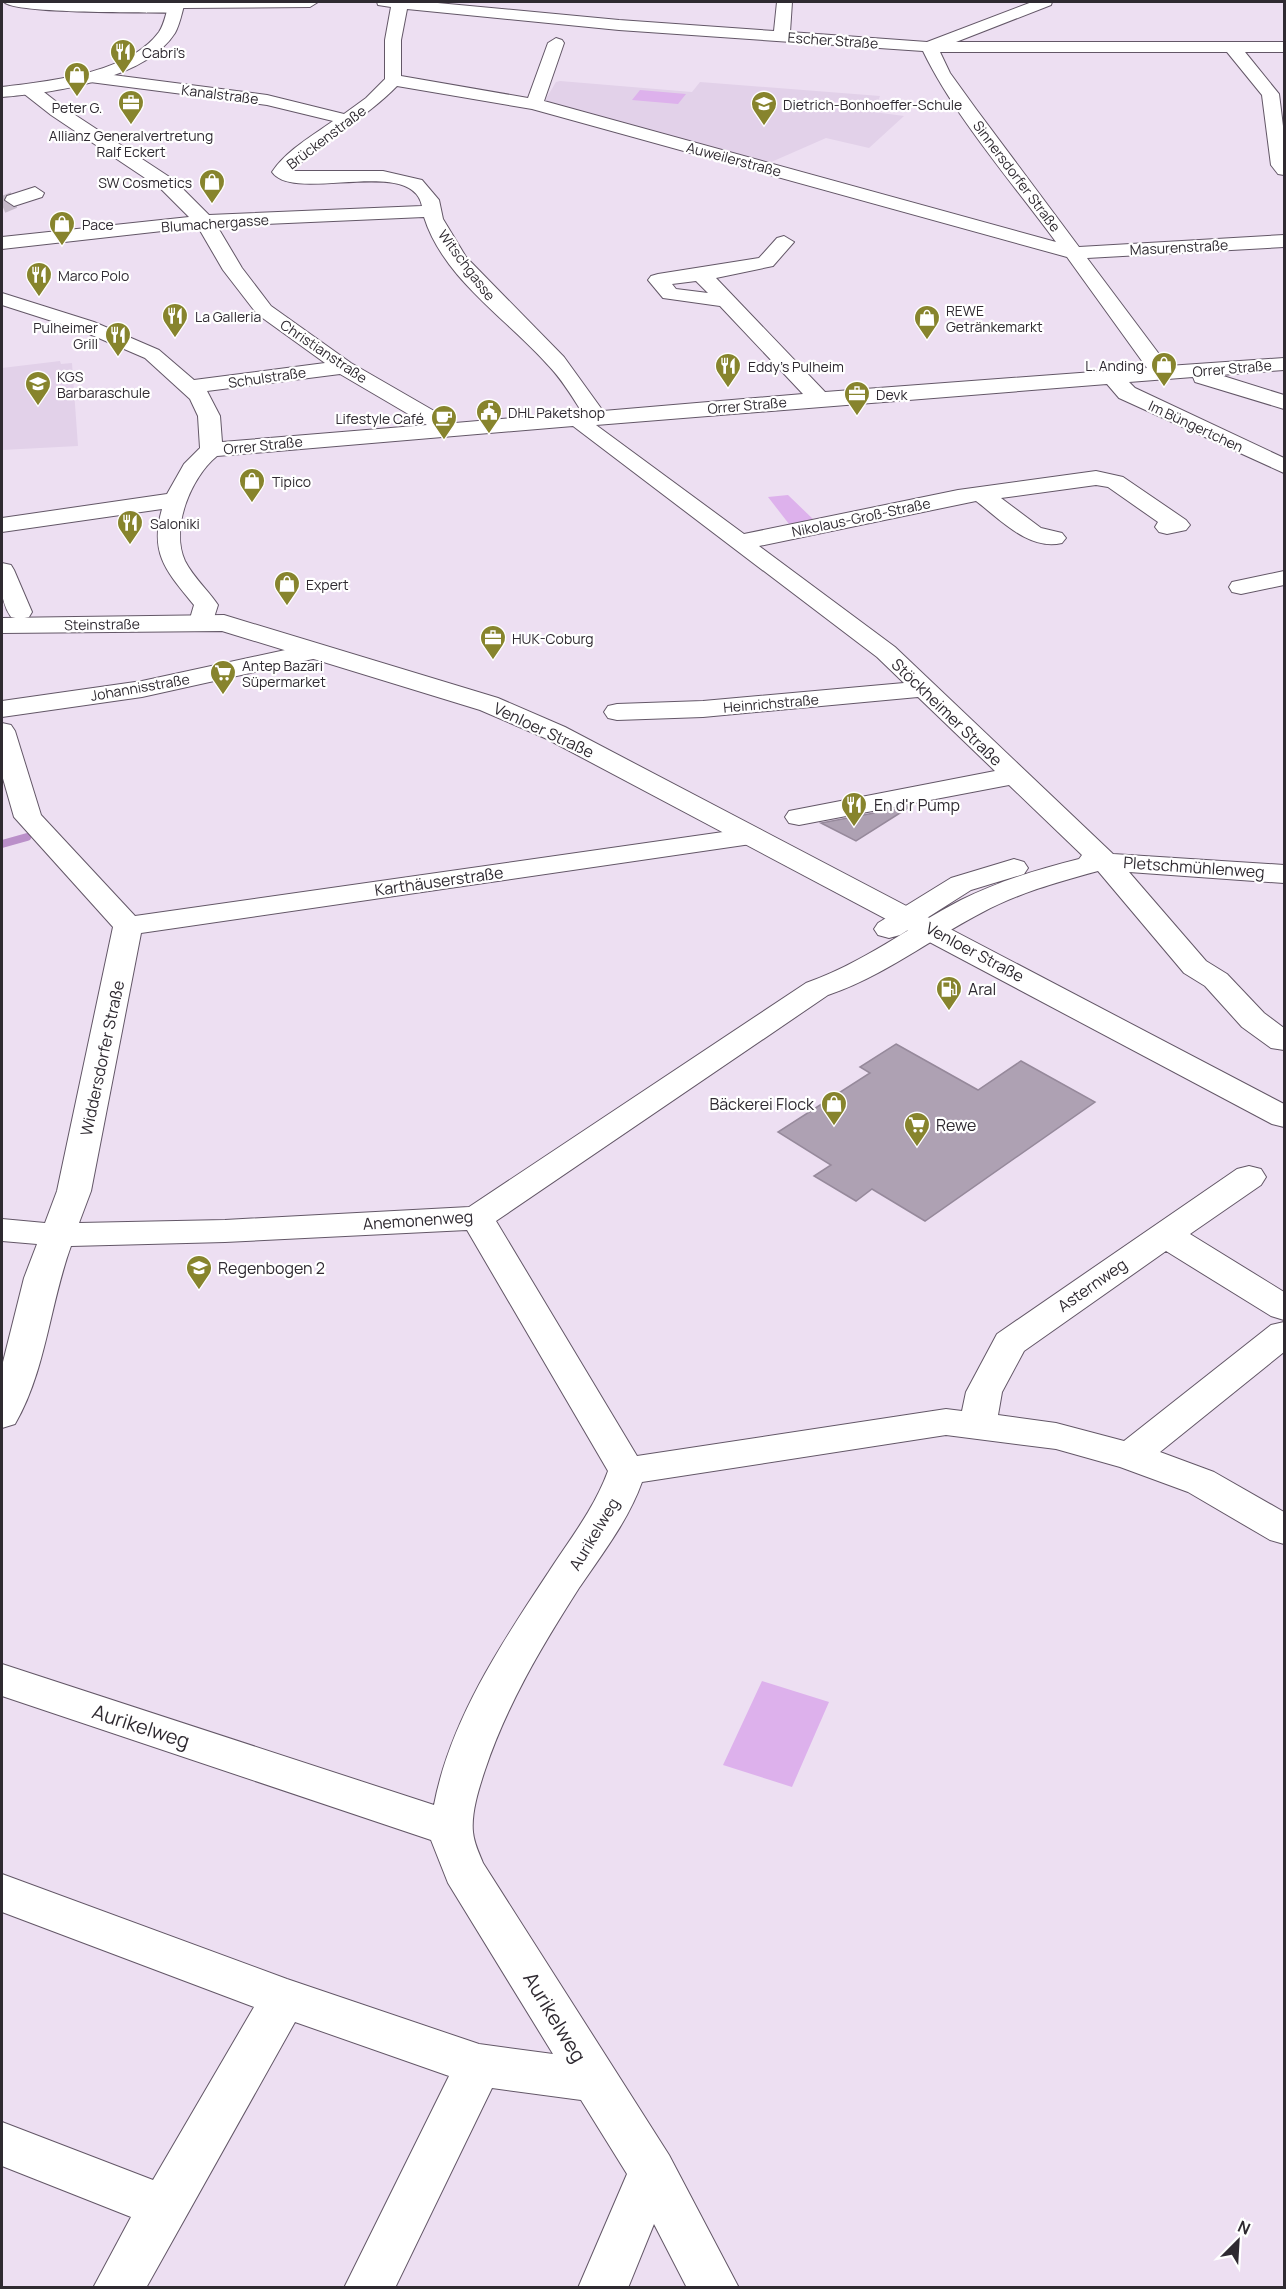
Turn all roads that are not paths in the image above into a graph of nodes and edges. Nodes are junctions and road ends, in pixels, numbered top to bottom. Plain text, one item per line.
1 (12, 2) edge
2 (310, 2) edge
3 (392, 2) edge
4 (785, 2) edge
5 (1045, 2) edge
6 (176, 4) edge
7 (782, 37) junction
8 (556, 43) dead end
9 (929, 47) junction
10 (1232, 47) junction
11 (1284, 47) edge
12 (90, 77) junction
13 (393, 80) junction
14 (29, 89) junction
15 (2, 92) edge
16 (534, 104) junction
17 (349, 120) junction
18 (1284, 170) edge
19 (281, 172) joint
20 (36, 193) dead end
21 (14, 200) tunnel mouth
22 (430, 211) junction
23 (204, 220) junction
24 (1284, 241) edge
25 (784, 242) dead end
26 (2, 243) edge
27 (1073, 253) junction
28 (701, 274) junction
29 (2, 299) edge
30 (727, 301) junction
31 (1284, 364) edge
32 (344, 367) junction
33 (1187, 372) junction
34 (1162, 373) junction
35 (1113, 377) junction
36 (191, 387) junction
37 (820, 399) junction
38 (1284, 402) edge
39 (588, 419) junction
40 (449, 429) junction
41 (211, 450) junction
42 (1284, 466) edge
43 (981, 494) junction
44 (177, 500) junction
45 (2, 525) edge
46 (1167, 527) dead end
47 (1054, 538) dead end
48 (742, 542) junction
49 (2, 570) edge
50 (1284, 578) edge
51 (1241, 587) dead end
52 (11, 619) edge
53 (202, 622) junction
54 (313, 652) junction
55 (925, 689) junction
56 (2, 709) edge
57 (617, 712) dead end
58 (2, 731) edge
59 (1012, 776) junction
60 (799, 817) dead end
61 (751, 836) junction
62 (1104, 861) junction
63 (1284, 874) edge
64 (920, 923) junction
65 (128, 926) junction
66 (1282, 1041) dead end
67 (1284, 1117) edge
68 (1249, 1177) dead end
69 (477, 1218) junction
70 (2, 1230) edge
71 (1164, 1234) junction
72 (58, 1235) junction
73 (2, 1247) edge
74 (1284, 1308) edge
75 (1284, 1334) edge
76 (2, 1415) edge
77 (978, 1426) junction
78 (1130, 1455) junction
79 (627, 1470) junction
80 (1284, 1530) edge
81 (2, 1680) edge
82 (451, 1829) junction
83 (2, 1893) edge
84 (284, 1998) junction
85 (479, 2064) junction
86 (593, 2080) junction
87 (2, 2144) edge
88 (652, 2171) junction
89 (164, 2207) junction
90 (118, 2288) edge
91 (369, 2288) edge
92 (603, 2288) edge
93 (714, 2288) edge

1 - 6 street
2 - 6 street
3 - 7 street, Escher Straße
3 - 13 street
4 - 7 street
5 - 9 street
6 - 12 street
7 - 9 street, Escher Straße
8 - 16 street
9 - 10 street, Escher Straße
9 - 27 street, Sinnersdorfer Straße
10 - 11 street, Escher Straße
10 - 18 street
12 - 14 street
12 - 17 street, Kanalstraße
13 - 16 street, Auweilerstraße
13 - 17 street, Brückenstraße
14 - 15 street
14 - 23 street, Christianstraße
16 - 27 street, Auweilerstraße
17 - 19 street, Brückenstraße
19 - 22 street, Witschgasse
20 - 21 street
22 - 23 street, Blumachergasse
22 - 39 street, Witschgasse
23 - 26 street, Blumachergasse
23 - 32 street, Christianstraße
24 - 27 street, Masurenstraße
25 - 28 street
27 - 34 street, Sinnersdorfer Straße
28 - 30 street
28 - 30 street
29 - 36 street
30 - 37 street
31 - 33 street, Orrer Straße
32 - 36 street, Schulstraße
32 - 40 street, Christianstraße
33 - 34 street, Orrer Straße
33 - 38 street
34 - 35 street, Orrer Straße
35 - 37 street, Orrer Straße
35 - 42 street, Im Büngertchen
36 - 41 street
37 - 39 street, Orrer Straße
39 - 40 street, Orrer Straße
39 - 48 street, Stöckheimer Straße
40 - 41 street, Orrer Straße
41 - 44 street
43 - 46 street, Nikolaus-Groß-Straße
43 - 47 street
43 - 48 street, Nikolaus-Groß-Straße
44 - 45 street
44 - 53 street
48 - 55 street, Stöckheimer Straße
49 - 52 street
50 - 51 street
52 - 53 street, Steinstraße
53 - 54 street, Venloer Straße
54 - 56 street, Johannisstraße
54 - 61 street, Venloer Straße
55 - 57 street, Heinrichstraße
55 - 59 street, Stöckheimer Straße
58 - 65 street
59 - 60 street
59 - 62 street, Stöckheimer Straße
61 - 64 street, Venloer Straße
61 - 65 street, Karthäuserstraße
62 - 63 street, Pletschmühlenweg
62 - 64 street, Pletschmühlenweg
62 - 66 street, Stöckheimer Straße
64 - 67 street, Venloer Straße
64 - 69 street, Anemonenweg
65 - 72 street, Widdersdorfer Straße
68 - 71 street, Asternweg
69 - 72 street, Anemonenweg
69 - 79 street
70 - 72 street
71 - 74 street
71 - 77 street, Asternweg
72 - 73 street
72 - 76 street, Widdersdorfer Straße
75 - 78 street
77 - 78 street
77 - 79 street
78 - 80 street
79 - 82 street, Aurikelweg
81 - 82 street, Aurikelweg
82 - 86 street, Aurikelweg
83 - 84 street, Aurikelweg
84 - 85 street, Aurikelweg
84 - 89 street
85 - 86 street, Aurikelweg
85 - 91 street
86 - 88 street, Aurikelweg
87 - 89 street
88 - 92 street
88 - 93 street, Aurikelweg
89 - 90 street

